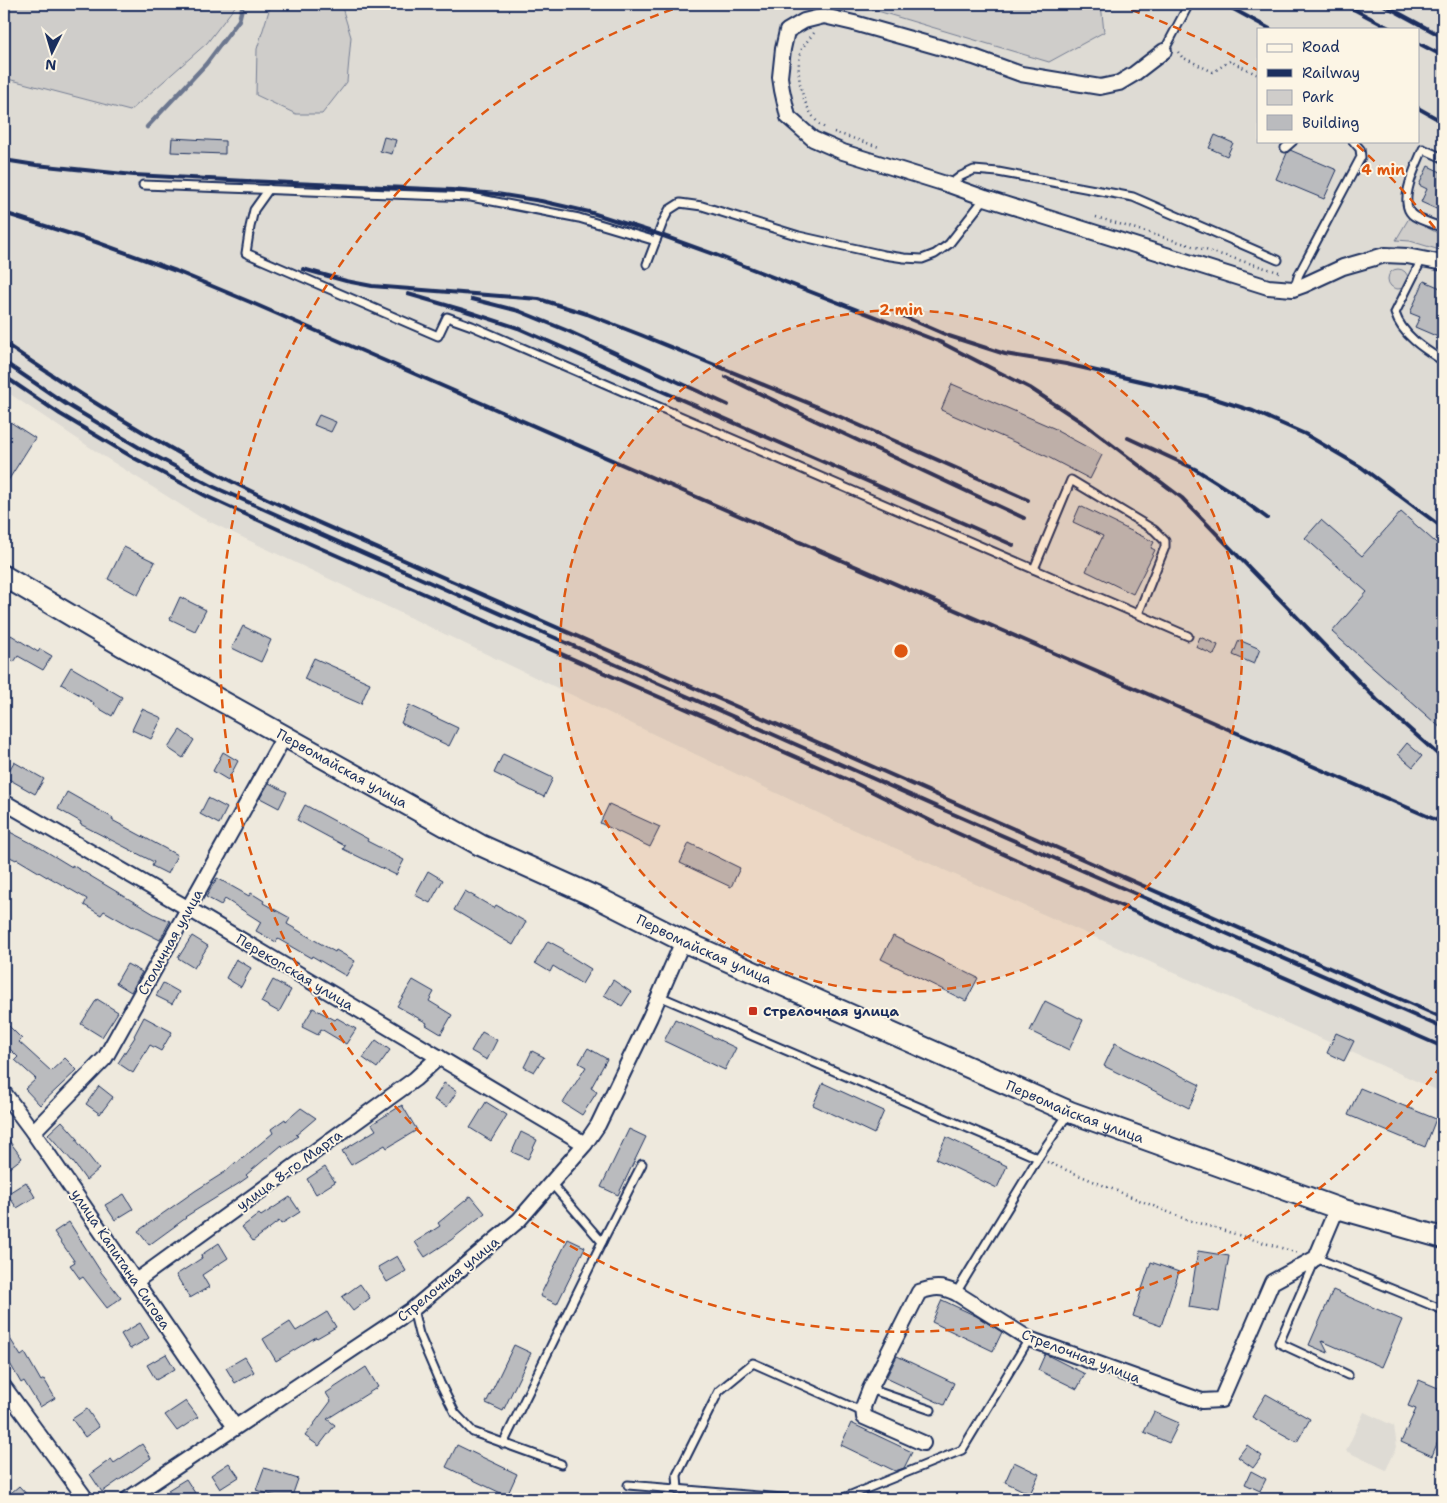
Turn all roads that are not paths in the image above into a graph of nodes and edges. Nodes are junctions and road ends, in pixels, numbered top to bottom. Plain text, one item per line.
1 (1189, 4) edge
2 (822, 10) edge
3 (1164, 51) joint
4 (1292, 142) edge
5 (1354, 142) edge
6 (1285, 148) dead end
7 (1443, 158) edge
8 (949, 184) junction
9 (143, 185) dead end
10 (269, 190) junction
11 (985, 198) junction
12 (1443, 228) edge
13 (656, 241) junction
14 (1422, 259) junction
15 (1278, 260) dead end
16 (1443, 262) edge
17 (647, 264) dead end
18 (1293, 289) junction
19 (1443, 361) edge
20 (1034, 569) junction
21 (4, 576) edge
22 (1138, 614) junction
23 (1188, 636) dead end
24 (285, 736) junction
25 (4, 802) edge
26 (189, 909) junction
27 (683, 941) junction
28 (660, 996) junction
29 (439, 1057) junction
30 (4, 1093) edge
31 (1070, 1112) junction
32 (33, 1132) junction
33 (585, 1144) junction
34 (1038, 1158) junction
35 (642, 1164) dead end
36 (551, 1183) junction
37 (1337, 1208) junction
38 (1443, 1238) edge
39 (602, 1242) junction
40 (1316, 1258) junction
41 (136, 1281) junction
42 (956, 1293) junction
43 (414, 1309) junction
44 (1443, 1310) edge
45 (1029, 1339) junction
46 (1348, 1375) dead end
47 (4, 1387) edge
48 (870, 1389) junction
49 (931, 1410) dead end
50 (863, 1412) junction
51 (235, 1427) junction
52 (923, 1443) dead end
53 (503, 1444) junction
54 (561, 1464) dead end
55 (628, 1485) dead end
56 (678, 1490) junction
57 (86, 1499) edge
58 (128, 1499) edge
59 (795, 1499) edge
60 (841, 1499) edge

1 - 3 lane
2 - 3 street
2 - 8 street
4 - 6 lane
5 - 18 lane
7 - 12 lane
8 - 11 street
8 - 15 lane
9 - 10 lane
10 - 13 lane
10 - 20 lane
11 - 13 lane
11 - 18 street
13 - 17 lane
14 - 16 street
14 - 18 street
14 - 19 lane
20 - 22 lane
20 - 22 lane
21 - 24 main road, Первомайская улица
22 - 23 lane
24 - 26 street, Столичная улица
24 - 27 main road, Первомайская улица
25 - 26 street, Перекопская улица
26 - 29 street, Перекопская улица
26 - 32 street, Столичная улица
27 - 28 street, Стрелочная улица
27 - 31 main road, Первомайская улица
28 - 33 street, Стрелочная улица
28 - 34 lane
29 - 33 street, Перекопская улица
29 - 41 street, улица 8-го Марта
30 - 32 street, улица Капитана Сигова
31 - 34 lane
31 - 37 main road, Первомайская улица
32 - 41 street, улица Капитана Сигова
33 - 36 street, Стрелочная улица
34 - 42 lane
35 - 39 lane
36 - 39 lane
36 - 43 street, Стрелочная улица
37 - 38 main road, Первомайская улица
37 - 40 street
39 - 53 lane
40 - 44 lane
40 - 45 street, Стрелочная улица
40 - 46 lane
41 - 51 street, улица Капитана Сигова
42 - 45 street, Стрелочная улица
42 - 48 street, Стрелочная улица
43 - 51 street, Стрелочная улица
43 - 53 lane
45 - 60 lane
47 - 57 street
48 - 49 lane
48 - 50 street, Стрелочная улица
50 - 52 street
50 - 56 lane
51 - 58 street, Стрелочная улица
53 - 54 lane
55 - 56 lane
56 - 59 lane

